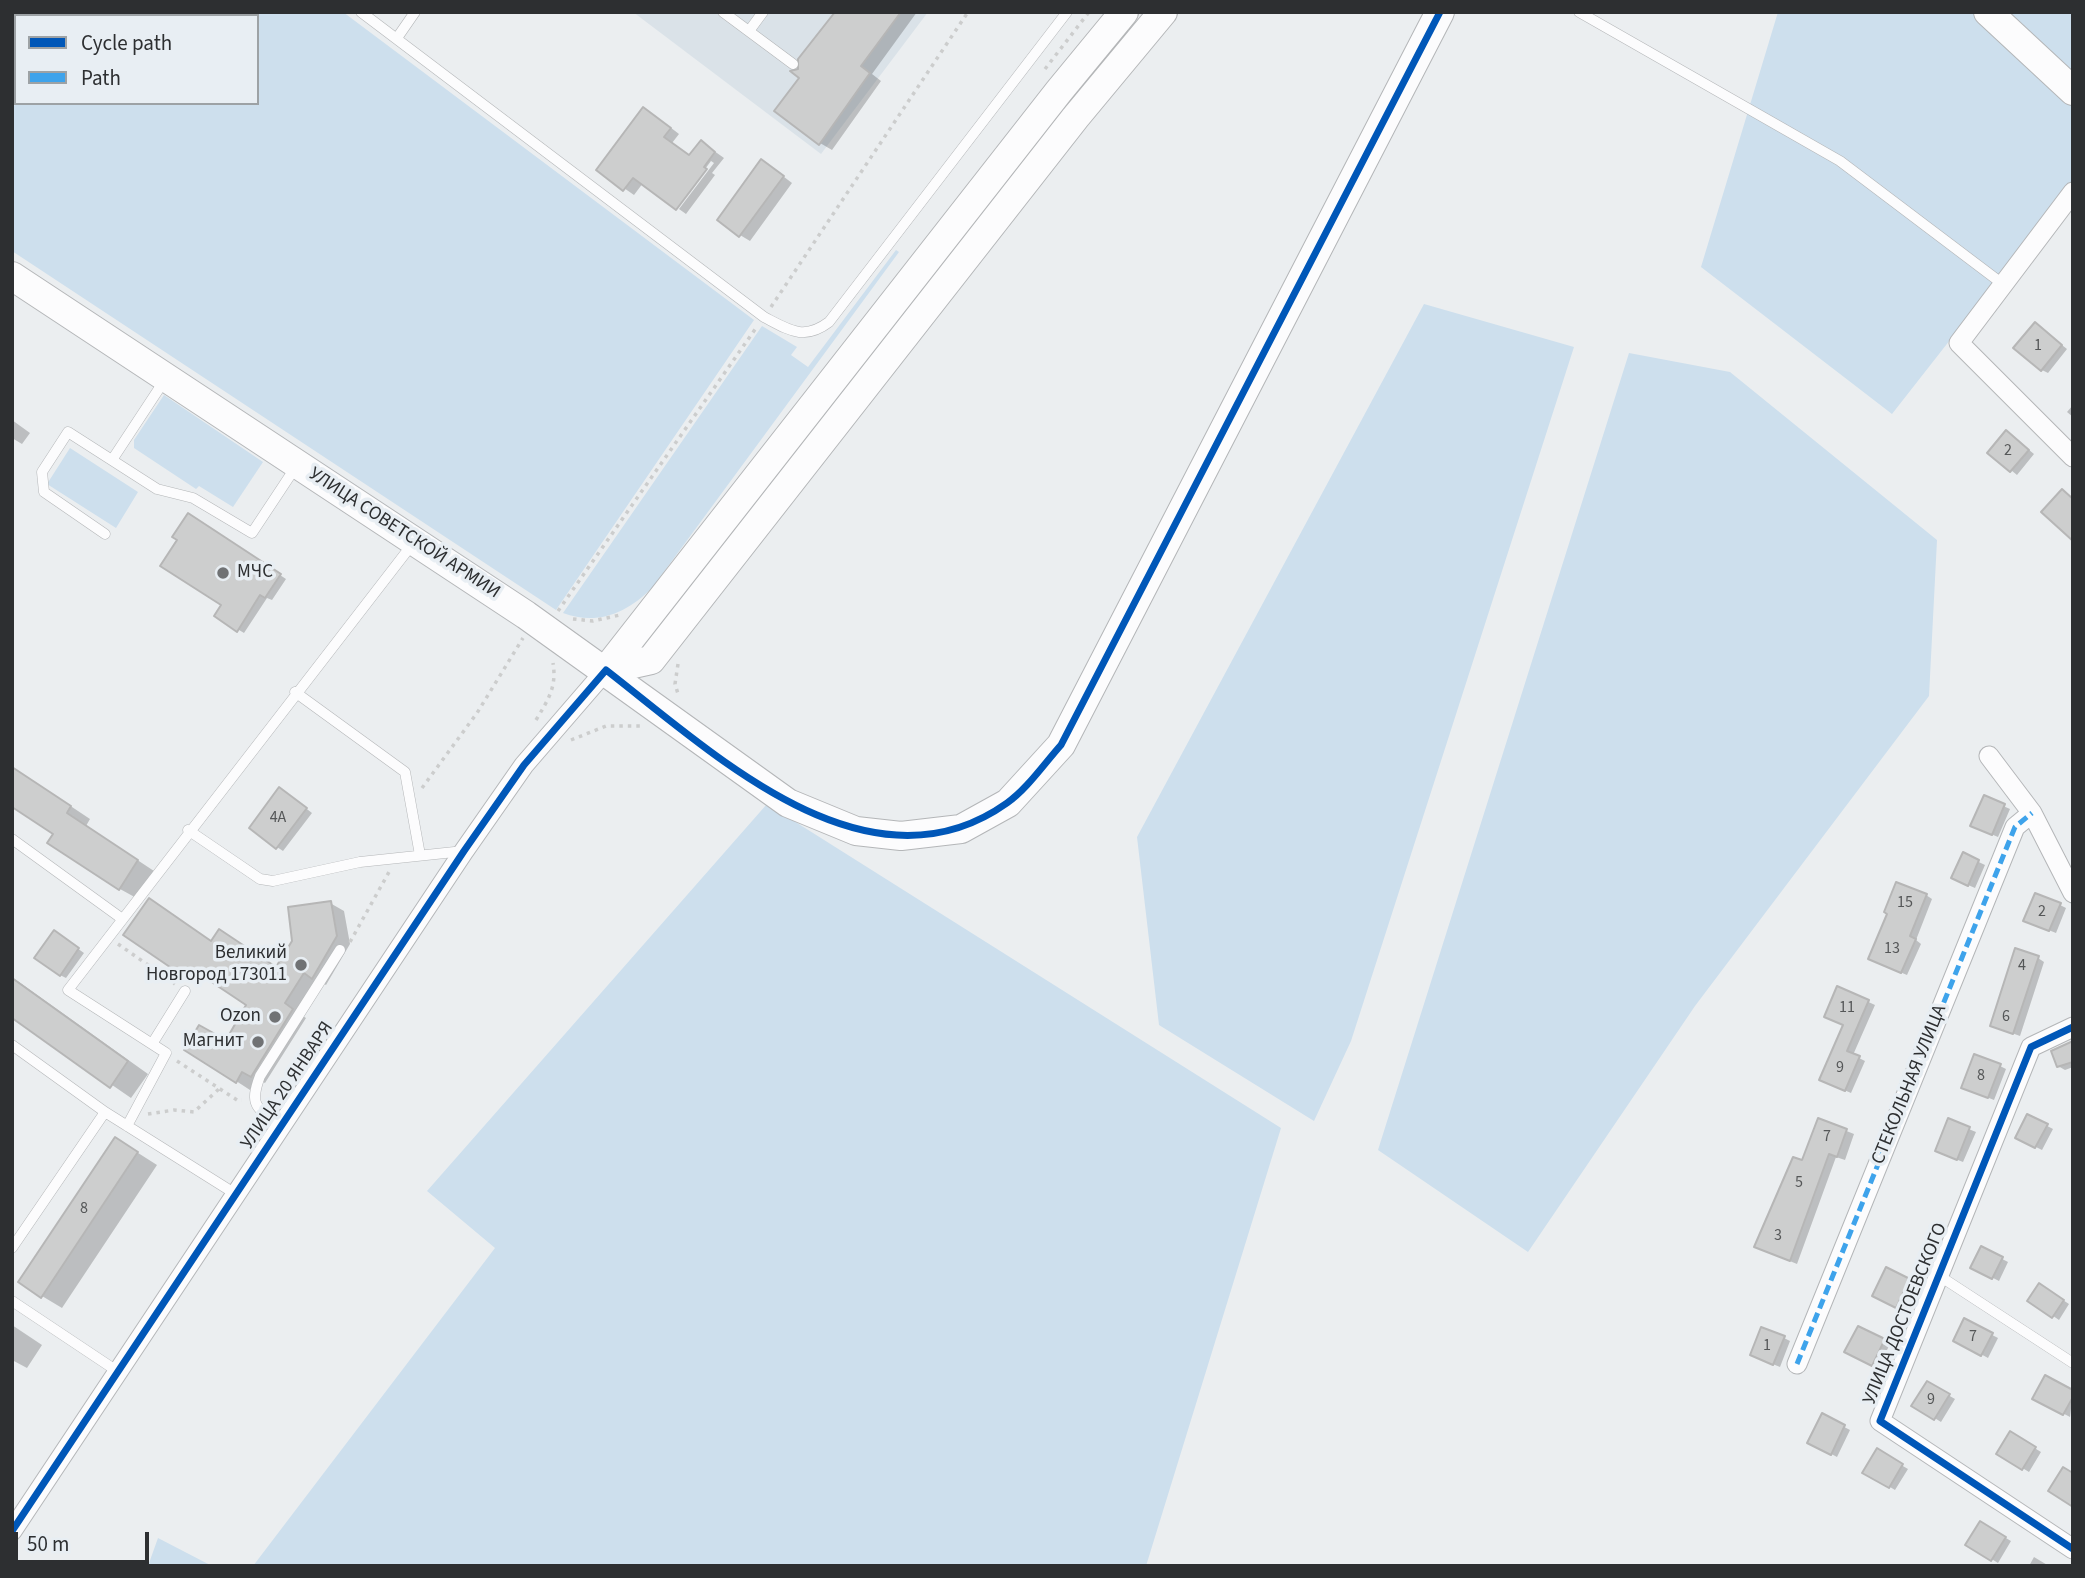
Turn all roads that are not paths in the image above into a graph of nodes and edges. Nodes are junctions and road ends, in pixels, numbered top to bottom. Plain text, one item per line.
1 (361, 12) edge
2 (415, 12) edge
3 (723, 12) edge
4 (763, 12) edge
5 (1067, 12) edge
6 (1125, 12) edge
7 (1163, 12) edge
8 (1440, 12) edge
9 (1579, 12) edge
10 (1988, 12) edge
11 (749, 32) junction
12 (397, 38) junction
13 (793, 64) dead end
14 (2073, 91) edge
15 (2073, 192) edge
16 (12, 276) edge
17 (2004, 285) junction
18 (166, 378) junction
19 (2073, 457) edge
20 (112, 460) junction
21 (297, 465) junction
22 (105, 534) dead end
23 (414, 541) junction
24 (606, 670) junction
25 (295, 692) junction
26 (1989, 756) dead end
27 (2032, 813) junction
28 (188, 830) junction
29 (12, 839) edge
30 (464, 851) junction
31 (420, 855) junction
32 (2073, 893) edge
33 (121, 918) junction
34 (340, 950) road end
35 (185, 991) road end
36 (2073, 1027) edge
37 (152, 1044) junction
38 (12, 1045) edge
39 (105, 1112) junction
40 (281, 1124) junction
41 (127, 1126) junction
42 (234, 1193) junction
43 (12, 1248) edge
44 (1938, 1275) junction
45 (12, 1301) edge
46 (2073, 1363) edge
47 (1797, 1364) dead end
48 (117, 1371) junction
49 (12, 1531) edge
50 (2073, 1549) edge

1 - 12 lane
2 - 12 lane
3 - 11 lane
4 - 11 lane
5 - 12 lane
6 - 24 main road
7 - 24 main road
8 - 24 main road, УЛИЦА СОВЕТСКОЙ АРМИИ
9 - 17 lane
10 - 14 main road
11 - 13 lane
15 - 17 street
16 - 18 main road, УЛИЦА СОВЕТСКОЙ АРМИИ
17 - 19 street
18 - 20 lane
18 - 21 main road, УЛИЦА СОВЕТСКОЙ АРМИИ
20 - 21 lane
20 - 22 lane
21 - 23 main road, УЛИЦА СОВЕТСКОЙ АРМИИ
23 - 24 main road, УЛИЦА СОВЕТСКОЙ АРМИИ
23 - 25 lane
24 - 30 street, УЛИЦА 20 ЯНВАРЯ
25 - 28 lane
25 - 31 lane
26 - 27 street
27 - 32 street
27 - 47 street, СТЕКОЛЬНАЯ УЛИЦА
28 - 31 lane
28 - 33 lane
29 - 33 lane
30 - 31 lane
30 - 40 street, УЛИЦА 20 ЯНВАРЯ
33 - 37 lane
34 - 40 lane
35 - 37 lane
36 - 44 street, УЛИЦА ДОСТОЕВСКОГО
37 - 41 lane
38 - 39 lane
39 - 41 lane
39 - 43 lane
40 - 42 street, УЛИЦА 20 ЯНВАРЯ
41 - 42 lane
42 - 48 street, УЛИЦА 20 ЯНВАРЯ
44 - 46 lane
44 - 50 street, УЛИЦА ДОСТОЕВСКОГО
45 - 48 lane
48 - 49 street, УЛИЦА 20 ЯНВАРЯ

